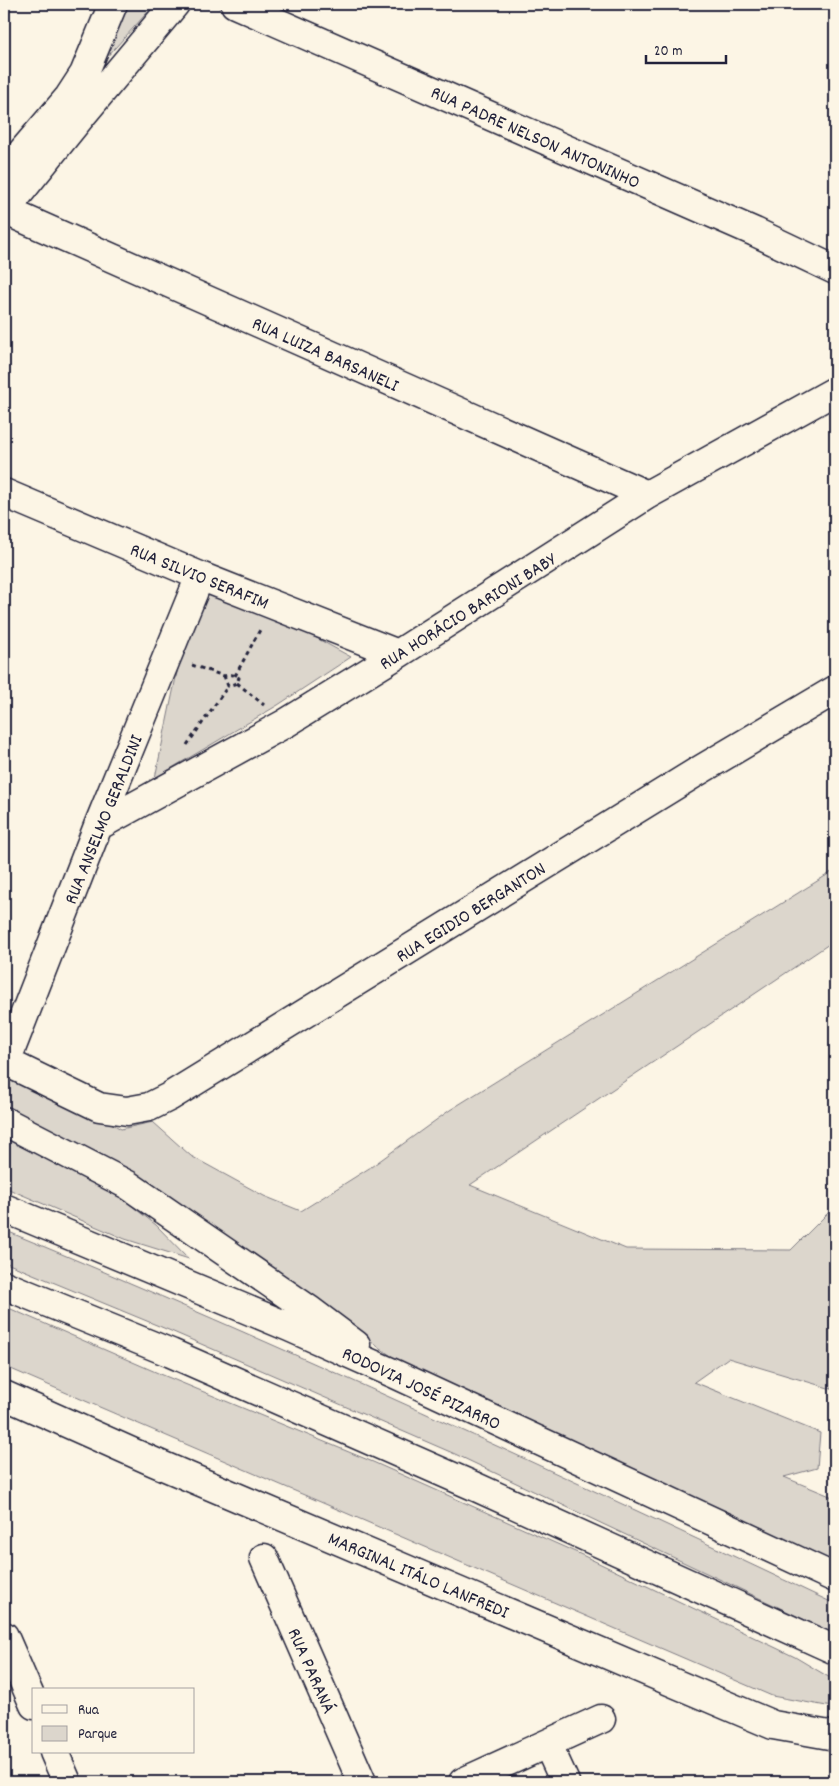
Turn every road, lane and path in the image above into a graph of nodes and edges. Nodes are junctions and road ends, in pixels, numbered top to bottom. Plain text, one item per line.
1 (113, 4) edge
2 (175, 4) edge
3 (235, 4) edge
4 (4, 172) edge
5 (4, 211) edge
6 (835, 270) edge
7 (835, 391) edge
8 (4, 493) edge
9 (647, 495) junction
10 (200, 576) junction
11 (274, 605) junction
12 (398, 654) junction
13 (168, 657) junction
14 (224, 676) junction
15 (235, 676) junction
16 (228, 686) junction
17 (835, 690) edge
18 (184, 749) dead end
19 (98, 826) junction
20 (5, 1062) edge
21 (4, 1120) edge
22 (4, 1208) edge
23 (4, 1285) edge
24 (395, 1374) junction
25 (4, 1395) edge
26 (264, 1558) dead end
27 (835, 1578) edge
28 (4, 1636) edge
29 (835, 1650) edge
30 (32, 1700) edge
31 (601, 1719) dead end
32 (773, 1725) junction
33 (835, 1736) edge
34 (548, 1745) junction
35 (835, 1750) edge
36 (55, 1754) edge
37 (67, 1782) edge
38 (362, 1782) edge
39 (463, 1782) edge
40 (565, 1782) edge

1 - 4 street
2 - 5 street
3 - 6 street, RUA PADRE NELSON ANTONINHO
5 - 9 street, RUA LUIZA BARSANELI
7 - 9 street, RUA HORÁCIO BARIONI BABY
8 - 10 street, RUA SILVIO SERAFIM
9 - 12 street, RUA HORÁCIO BARIONI BABY
10 - 11 street, RUA SILVIO SERAFIM
10 - 13 street, RUA ANSELMO GERALDINI
11 - 12 street, RUA SILVIO SERAFIM
11 - 15 path
12 - 19 street, RUA HORÁCIO BARIONI BABY
13 - 14 path
13 - 19 street, RUA ANSELMO GERALDINI
14 - 15 path
14 - 16 path
15 - 16 path
16 - 18 path
17 - 20 street, RUA EGIDIO BERGANTON
19 - 20 street, RUA ANSELMO GERALDINI
21 - 24 street
22 - 24 street, RODOVIA JOSÉ PIZARRO
23 - 29 street
24 - 27 street, RODOVIA JOSÉ PIZARRO
25 - 32 street, MARGINAL ITÁLO LANFREDI
26 - 38 street, RUA PARANÁ
28 - 30 street
31 - 34 street
32 - 33 street
32 - 35 street, MARGINAL ITÁLO LANFREDI
34 - 39 street
34 - 40 street
36 - 37 street

